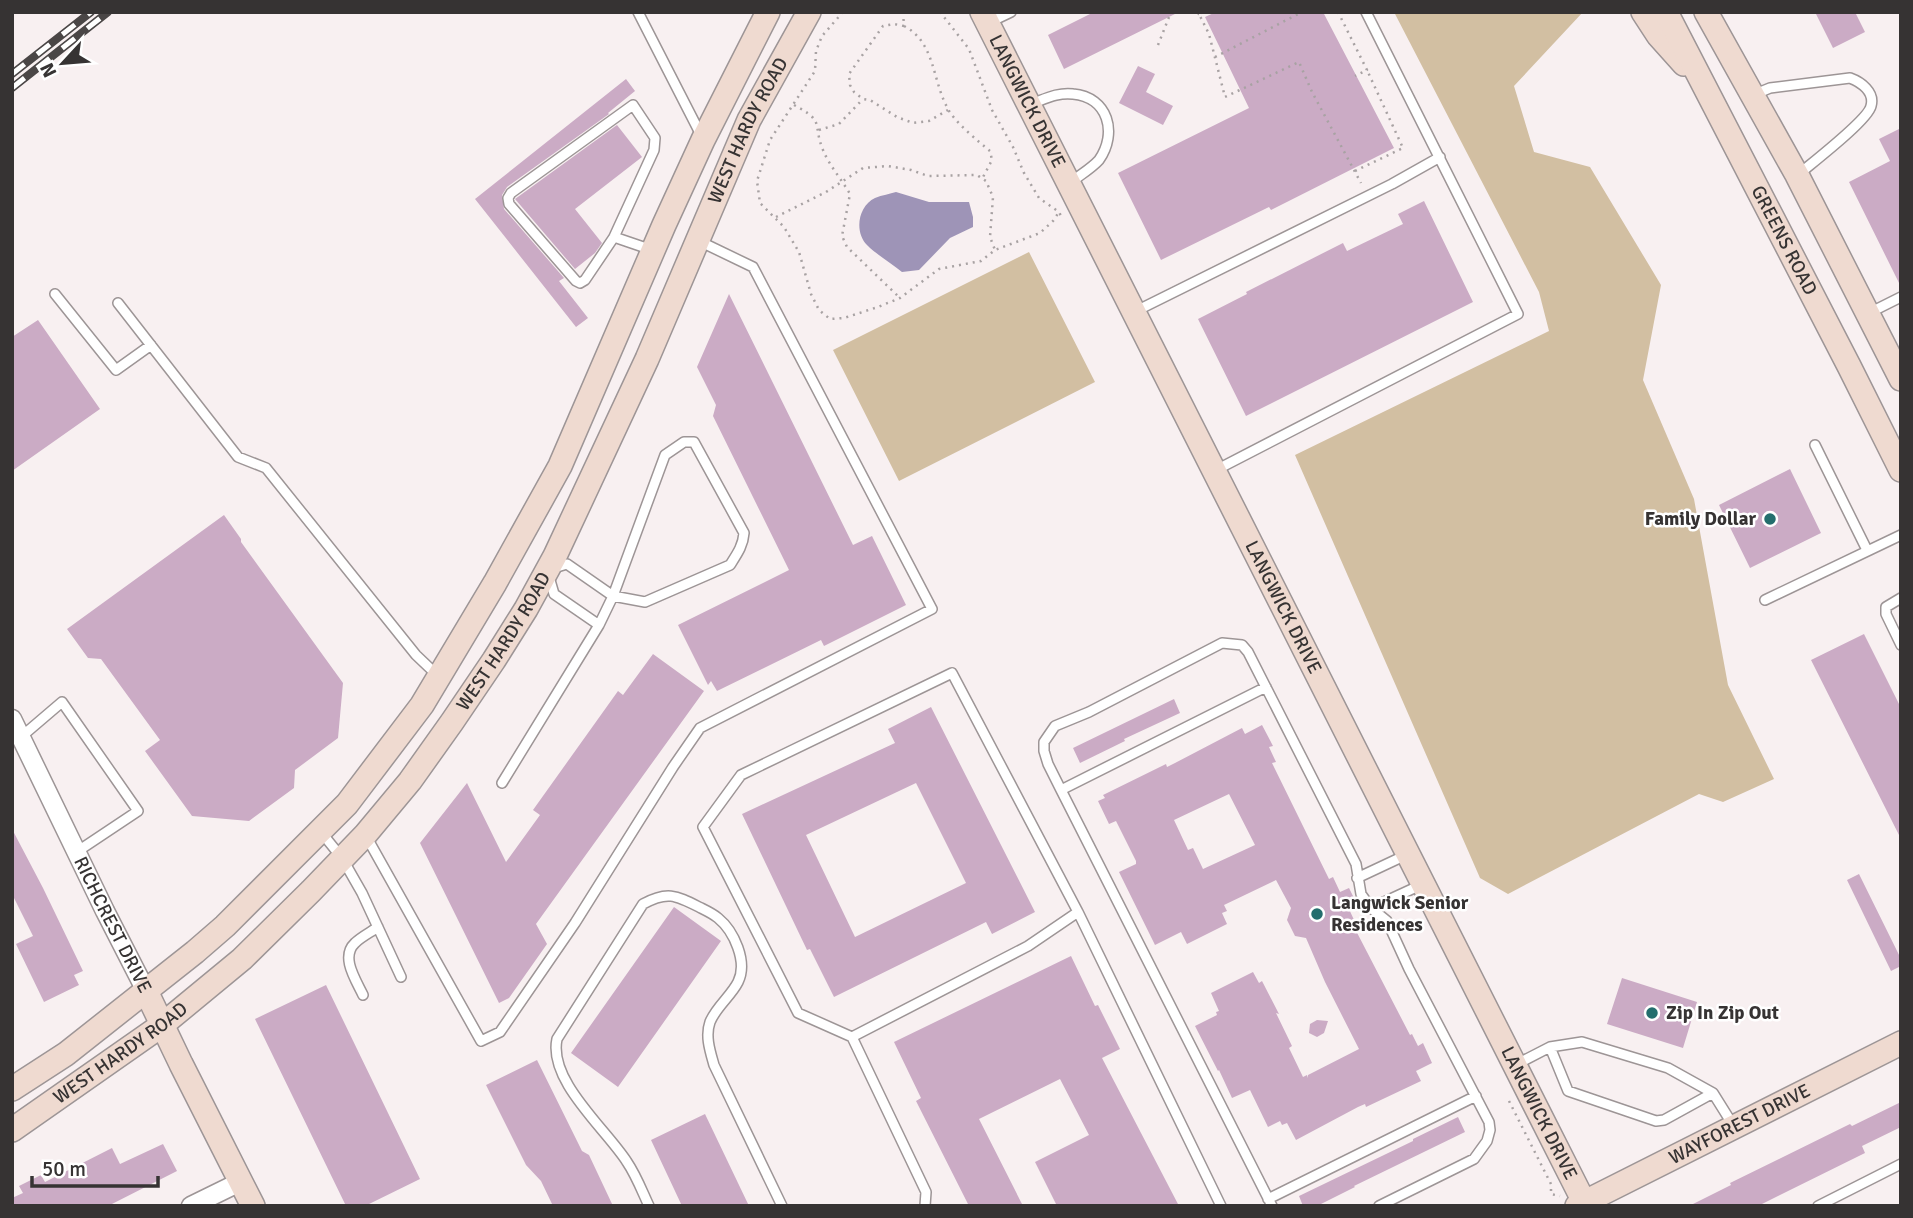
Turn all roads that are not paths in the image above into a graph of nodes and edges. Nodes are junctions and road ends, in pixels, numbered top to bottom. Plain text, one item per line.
1 (638, 12) edge
2 (768, 12) edge
3 (809, 12) edge
4 (1011, 12) edge
5 (1366, 12) edge
6 (1643, 12) edge
7 (1666, 12) edge
8 (1706, 12) edge
9 (1716, 12) edge
10 (985, 18) edge
11 (1704, 87) junction
12 (1749, 87) junction
13 (1029, 104) junction
14 (704, 140) junction
15 (1440, 157) junction
16 (730, 167) junction
17 (1797, 175) junction
18 (1068, 184) junction
19 (614, 237) junction
20 (698, 240) junction
21 (653, 251) junction
22 (55, 294) dead end
23 (1901, 297) edge
24 (118, 303) dead end
25 (1133, 312) junction
26 (1867, 313) junction
27 (151, 345) junction
28 (1901, 379) edge
29 (1815, 445) dead end
30 (1901, 470) edge
31 (1213, 471) junction
32 (1901, 535) edge
33 (1867, 550) junction
34 (513, 552) junction
35 (547, 570) junction
36 (613, 596) junction
37 (1901, 598) edge
38 (1765, 600) dead end
39 (599, 625) junction
40 (1901, 645) edge
41 (439, 677) junction
42 (1266, 687) junction
43 (12, 719) edge
44 (21, 737) junction
45 (502, 783) dead end
46 (1061, 790) junction
47 (346, 803) junction
48 (320, 831) junction
49 (365, 835) junction
50 (78, 851) junction
51 (1408, 854) junction
52 (342, 858) junction
53 (1357, 878) junction
54 (1423, 884) junction
55 (1371, 908) junction
56 (1078, 912) junction
57 (378, 927) junction
58 (401, 977) dead end
59 (146, 991) junction
60 (363, 995) dead end
61 (162, 1025) junction
62 (852, 1037) junction
63 (1901, 1043) edge
64 (1550, 1047) junction
65 (1515, 1065) junction
66 (12, 1089) edge
67 (1713, 1093) junction
68 (1476, 1096) junction
69 (1734, 1127) junction
70 (12, 1130) edge
71 (1901, 1164) edge
72 (242, 1181) junction
73 (1270, 1202) edge
74 (1582, 1205) edge
75 (191, 1206) edge
76 (253, 1206) edge
77 (649, 1206) edge
78 (782, 1206) edge
79 (925, 1206) edge
80 (1220, 1206) edge
81 (1379, 1206) edge
82 (1818, 1206) edge

1 - 14 lane
2 - 14 street, WEST HARDY ROAD
3 - 16 street, WEST HARDY ROAD
4 - 10 lane
5 - 15 lane
6 - 11 street
7 - 11 street, GREENS ROAD
8 - 12 street
9 - 12 street
10 - 13 street, LANGWICK DRIVE
11 - 30 street, GREENS ROAD
12 - 17 street
12 - 17 lane
13 - 18 street, LANGWICK DRIVE
13 - 18 lane
14 - 16 street
14 - 21 street, WEST HARDY ROAD
15 - 25 lane
15 - 31 lane
16 - 20 street, WEST HARDY ROAD
17 - 26 street
18 - 25 street, LANGWICK DRIVE
19 - 19 lane
19 - 21 lane
20 - 35 street, WEST HARDY ROAD
20 - 49 lane
21 - 34 street, WEST HARDY ROAD
22 - 27 lane
23 - 26 lane
24 - 27 lane
25 - 31 street, LANGWICK DRIVE
26 - 28 street
27 - 41 lane
29 - 33 lane
31 - 51 street, LANGWICK DRIVE
32 - 33 lane
33 - 38 lane
34 - 35 street
34 - 41 street, WEST HARDY ROAD
35 - 36 lane
35 - 39 lane
35 - 49 street, WEST HARDY ROAD
36 - 36 lane
36 - 39 lane
37 - 40 lane
39 - 45 lane
41 - 47 street, WEST HARDY ROAD
42 - 46 lane
42 - 46 lane
42 - 53 lane
43 - 44 street, RICHCREST DRIVE
44 - 50 street, RICHCREST DRIVE
44 - 50 lane
46 - 73 lane
47 - 48 street, WEST HARDY ROAD
47 - 49 street
48 - 52 lane
48 - 59 street, WEST HARDY ROAD
49 - 52 street, WEST HARDY ROAD
50 - 59 street, RICHCREST DRIVE
51 - 53 lane
51 - 54 street, LANGWICK DRIVE
52 - 57 lane
52 - 61 street, WEST HARDY ROAD
53 - 55 lane
54 - 55 lane
54 - 65 street, LANGWICK DRIVE
55 - 68 lane
56 - 62 lane
56 - 62 lane
56 - 80 lane
57 - 58 lane
57 - 60 lane
59 - 61 street, RICHCREST DRIVE
59 - 66 street, WEST HARDY ROAD
61 - 70 street, WEST HARDY ROAD
61 - 72 street, RICHCREST DRIVE
62 - 79 lane
63 - 69 street, WAYFOREST DRIVE
64 - 65 lane
64 - 67 lane
64 - 67 lane
65 - 74 street, LANGWICK DRIVE
67 - 69 lane
68 - 73 lane
68 - 81 lane
69 - 74 street, WAYFOREST DRIVE
71 - 82 lane
72 - 75 street
72 - 76 street, RICHCREST DRIVE
77 - 78 lane

